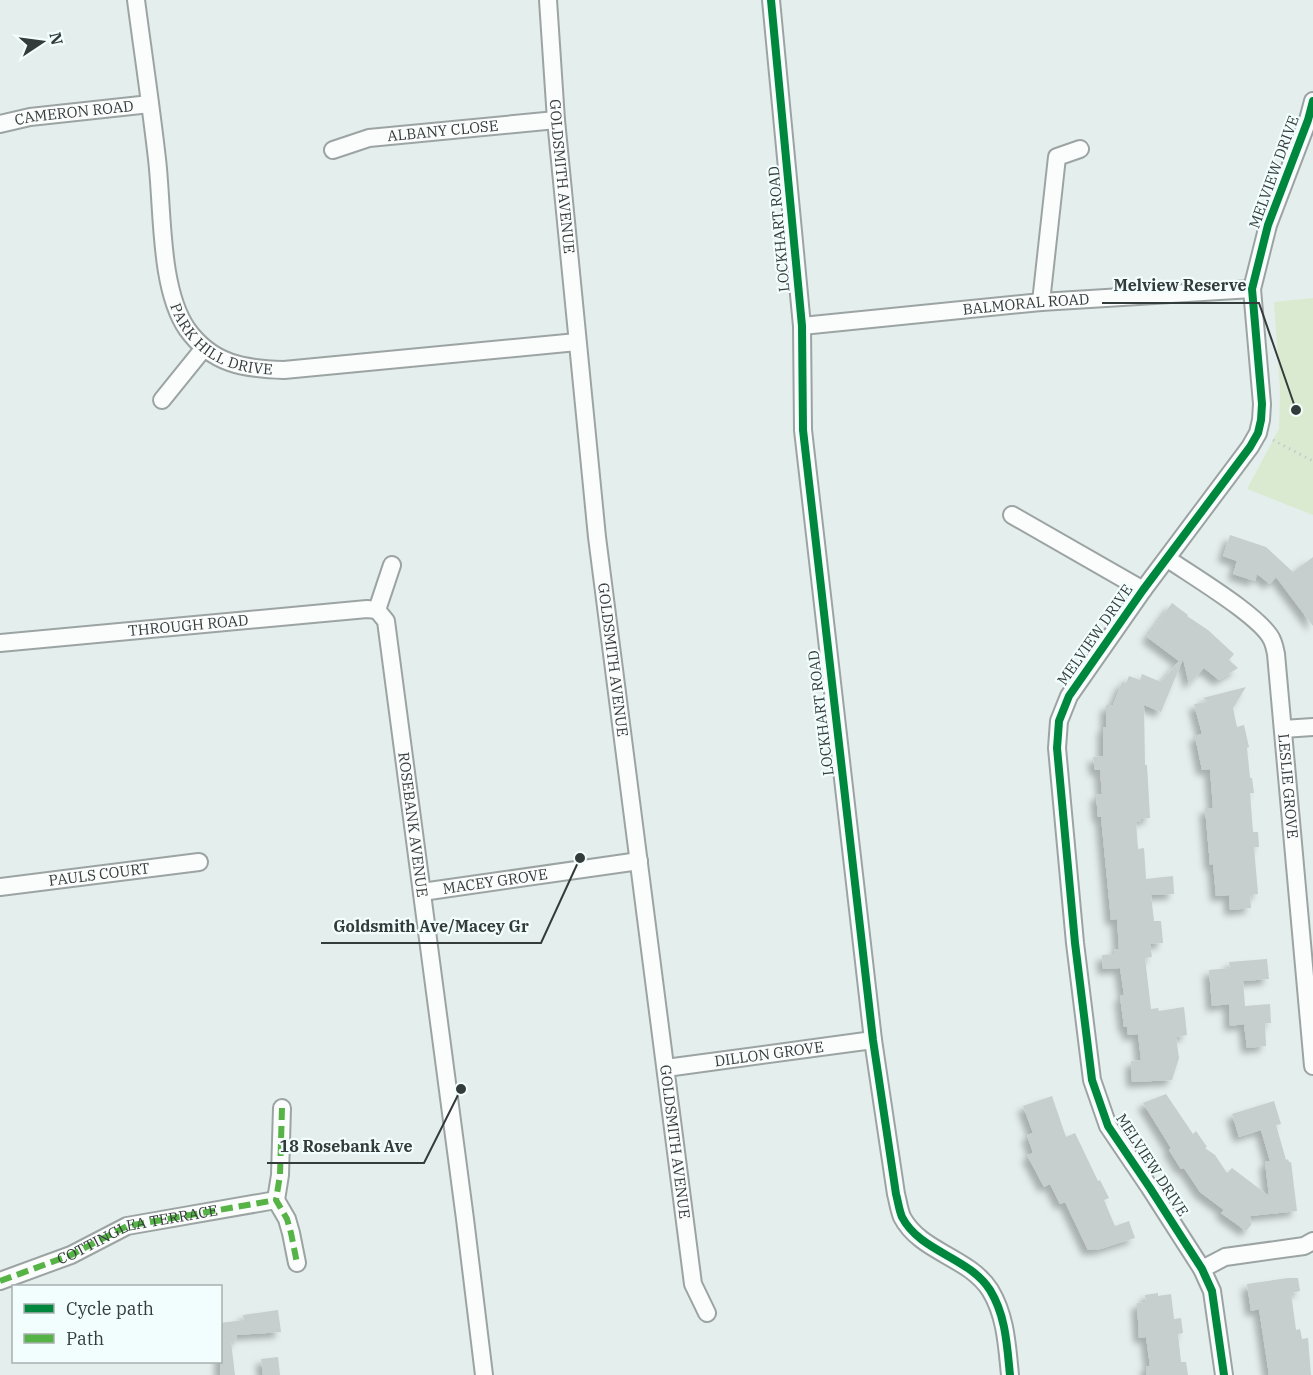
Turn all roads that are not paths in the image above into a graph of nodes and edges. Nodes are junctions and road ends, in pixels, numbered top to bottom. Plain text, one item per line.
1 (136, 0) edge
2 (548, 0) edge
3 (771, 0) edge
4 (1313, 101) edge
5 (150, 104) junction
6 (556, 120) junction
7 (0, 124) edge
8 (1080, 148) dead end
9 (333, 150) dead end
10 (1252, 289) junction
11 (1041, 302) junction
12 (802, 326) junction
13 (577, 342) junction
14 (204, 348) junction
15 (162, 400) dead end
16 (1012, 515) dead end
17 (1168, 559) junction
18 (392, 565) dead end
19 (1143, 590) junction
20 (376, 610) junction
21 (0, 644) edge
22 (1313, 727) edge
23 (1283, 729) junction
24 (639, 861) junction
25 (199, 862) dead end
26 (0, 887) edge
27 (422, 892) junction
28 (873, 1040) junction
29 (1313, 1066) edge
30 (666, 1068) junction
31 (282, 1108) dead end
32 (276, 1200) junction
33 (1313, 1241) edge
34 (297, 1263) dead end
35 (1202, 1269) junction
36 (0, 1281) edge
37 (707, 1313) dead end
38 (483, 1375) edge
39 (1010, 1375) edge
40 (1224, 1375) edge

1 - 5 street, PARK HILL DRIVE
2 - 6 street, GOLDSMITH AVENUE
3 - 12 street, LOCKHART ROAD
4 - 10 street, MELVIEW DRIVE
5 - 7 street, CAMERON ROAD
5 - 14 street, PARK HILL DRIVE
6 - 9 street, ALBANY CLOSE
6 - 13 street, GOLDSMITH AVENUE
8 - 11 street
10 - 11 street, BALMORAL ROAD
10 - 17 street, MELVIEW DRIVE
11 - 12 street, BALMORAL ROAD
12 - 28 street, LOCKHART ROAD
13 - 14 street, PARK HILL DRIVE
13 - 24 street, GOLDSMITH AVENUE
14 - 15 street
16 - 19 street
17 - 19 street, MELVIEW DRIVE
17 - 23 street, LESLIE GROVE
18 - 20 street
19 - 35 street, MELVIEW DRIVE
20 - 21 street, THROUGH ROAD
20 - 27 street, ROSEBANK AVENUE
22 - 23 street
23 - 29 street, LESLIE GROVE
24 - 27 street, MACEY GROVE
24 - 30 street, GOLDSMITH AVENUE
25 - 26 street, PAULS COURT
27 - 38 street, ROSEBANK AVENUE
28 - 30 street, DILLON GROVE
28 - 39 street, LOCKHART ROAD
30 - 37 street, GOLDSMITH AVENUE
31 - 32 street
32 - 34 street
32 - 36 street, COTTINGLEA TERRACE
33 - 35 street
35 - 40 street, MELVIEW DRIVE

